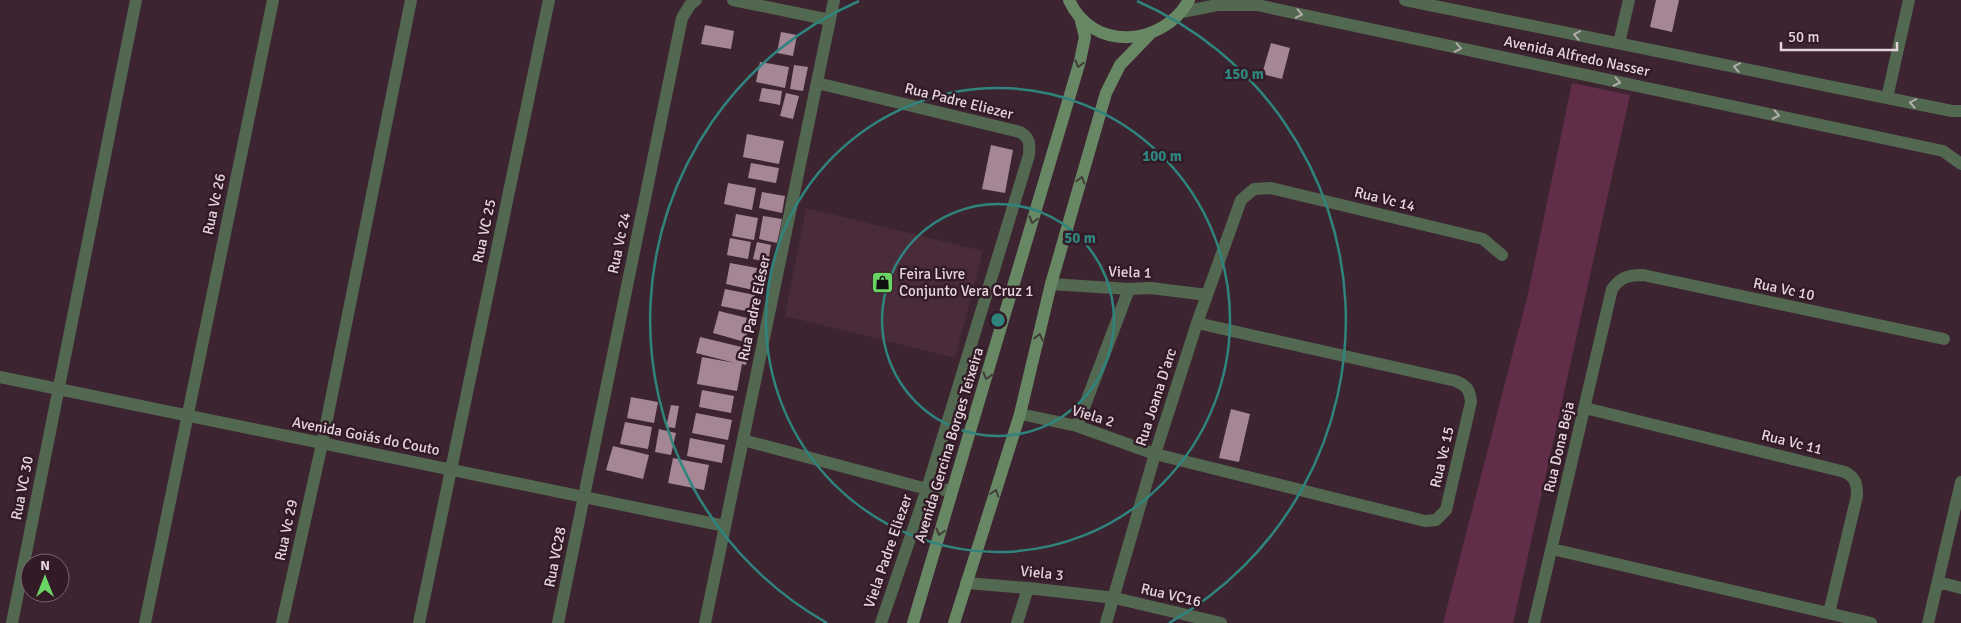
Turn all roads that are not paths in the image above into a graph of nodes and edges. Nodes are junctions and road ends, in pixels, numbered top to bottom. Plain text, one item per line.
1 (136, 0) edge
2 (273, 0) edge
3 (412, 0) edge
4 (549, 0) edge
5 (696, 0) edge
6 (733, 0) edge
7 (834, 0) edge
8 (1069, 0) edge
9 (1189, 0) edge
10 (1405, 0) edge
11 (1629, 0) edge
12 (1910, 0) edge
13 (1182, 12) junction
14 (1080, 17) junction
15 (830, 20) junction
16 (1148, 35) junction
17 (1618, 43) junction
18 (817, 83) junction
19 (1887, 98) junction
20 (1961, 111) edge
21 (1961, 164) edge
22 (1254, 189) joint
23 (1502, 255) dead end
24 (1618, 280) joint
25 (1051, 284) junction
26 (1129, 289) junction
27 (1207, 295) junction
28 (1197, 323) junction
29 (1944, 339) dead end
30 (0, 377) edge
31 (58, 389) junction
32 (1585, 408) junction
33 (1020, 414) junction
34 (186, 415) junction
35 (1077, 426) junction
36 (743, 440) junction
37 (322, 444) junction
38 (1155, 454) junction
39 (450, 469) junction
40 (1961, 482) edge
41 (927, 488) junction
42 (952, 490) junction
43 (583, 496) junction
44 (725, 526) junction
45 (1552, 549) junction
46 (1938, 582) junction
47 (966, 583) junction
48 (1028, 588) junction
49 (1961, 588) edge
50 (1115, 598) junction
51 (1829, 613) junction
52 (12, 623) edge
53 (144, 623) edge
54 (282, 623) edge
55 (419, 623) edge
56 (558, 623) edge
57 (705, 623) edge
58 (880, 623) edge
59 (913, 623) edge
60 (954, 623) edge
61 (1017, 623) edge
62 (1106, 623) edge
63 (1221, 623) edge
64 (1534, 623) edge
65 (1871, 623) edge
66 (1928, 623) edge

1 - 31 street
2 - 34 street, Rua Vc 26
3 - 37 street
4 - 39 street, Rua VC 25
5 - 43 street, Rua Vc 24
6 - 15 street
7 - 15 street, Rua Padre Eléser
8 - 14 main road
9 - 13 main road
17 -> 10 street, Avenida Alfredo Nasser
11 - 17 street
12 - 19 street
13 - 16 main road
13 -> 21 street, Avenida Alfredo Nasser
14 - 16 main road
14 -> 42 main road, Avenida Gercina Borges Teixeira
15 - 18 street, Rua Padre Eléser
25 -> 16 main road
19 -> 17 street, Avenida Alfredo Nasser
18 - 36 street, Rua Padre Eléser
18 - 41 street, Rua Padre Eliezer
20 -> 19 street, Avenida Alfredo Nasser
22 - 23 street, Rua Vc 14
22 - 27 street, Rua Joana D'arc
24 - 29 street, Rua Vc 10
24 - 32 street, Rua Dona Beja
25 - 26 street, Viela 1
33 -> 25 main road
26 - 27 street, Viela 1
26 - 35 street
27 - 28 street, Rua Joana D'arc
28 - 38 street, Rua Joana D'arc
28 - 38 street, Rua Vc 15
30 - 31 street, Avenida Goiás do Couto
31 - 34 street, Avenida Goiás do Couto
31 - 52 street, Rua VC 30
32 - 45 street, Rua Dona Beja
32 - 51 street, Rua Vc 11
33 - 35 street, Viela 2
47 -> 33 main road
34 - 37 street, Avenida Goiás do Couto
34 - 53 street
35 - 38 street, Viela 2
36 - 41 street
36 - 44 street, Rua Padre Eléser
37 - 39 street, Avenida Goiás do Couto
37 - 54 street, Rua Vc 29
38 - 50 street, Rua Joana D'arc
39 - 43 street, Avenida Goiás do Couto
39 - 55 street
40 - 46 street
41 - 42 street
41 - 58 street, Viela Padre Eliezer
42 -> 59 main road, Avenida Gercina Borges Teixeira
43 - 44 street, Avenida Goiás do Couto
43 - 56 street, Rua VC28
44 - 57 street, Rua Padre Eléser
45 - 51 street
45 - 64 street, Rua Dona Beja
46 - 49 street
46 - 66 street
47 - 48 street, Viela 3
47 - 60 main road
48 - 50 street, Viela 3
48 - 61 street
50 - 62 street, Rua Joana D'arc
50 - 63 street, Rua VC16
51 - 65 street

